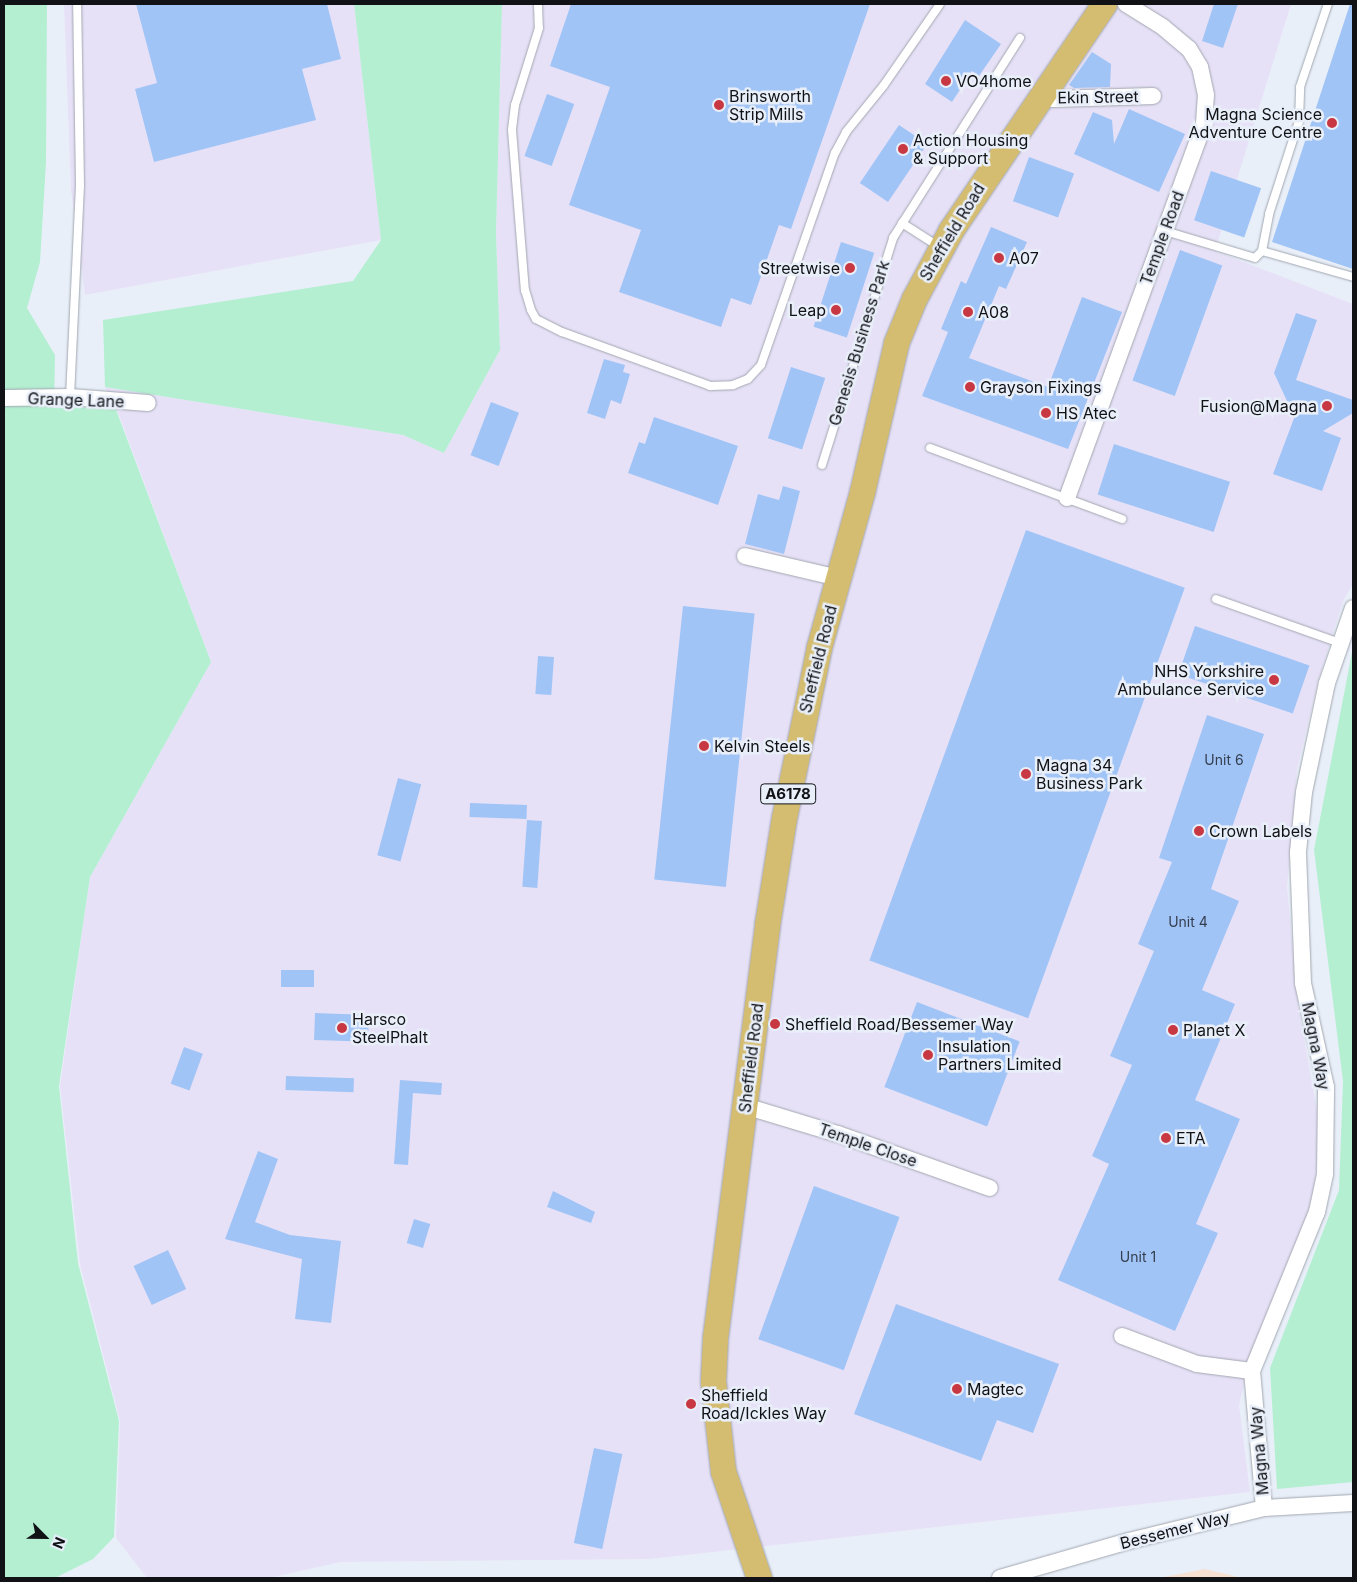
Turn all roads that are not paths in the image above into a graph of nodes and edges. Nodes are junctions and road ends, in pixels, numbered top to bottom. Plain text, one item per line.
1 (77, 4) edge
2 (538, 4) edge
3 (940, 4) edge
4 (1104, 4) edge
5 (1126, 4) edge
6 (1328, 4) edge
7 (1020, 38) dead end
8 (1044, 94) junction
9 (1153, 96) dead end
10 (902, 223) junction
11 (1165, 231) junction
12 (940, 247) junction
13 (1262, 251) junction
14 (1353, 277) edge
15 (70, 397) junction
16 (4, 398) edge
17 (148, 404) dead end
18 (930, 448) dead end
19 (822, 465) dead end
20 (1067, 498) junction
21 (1122, 520) dead end
22 (745, 556) dead end
23 (839, 578) junction
24 (1216, 599) dead end
25 (1353, 608) edge
26 (1340, 643) junction
27 (745, 1106) junction
28 (990, 1188) dead end
29 (1122, 1336) dead end
30 (1252, 1371) junction
31 (1352, 1504) edge
32 (1264, 1508) junction
33 (759, 1578) edge
34 (1000, 1578) edge

1 - 15 lane
2 - 3 lane
4 - 8 main road, Sheffield Road / A6178
5 - 11 street, Temple Road
6 - 13 lane
7 - 10 lane, Genesis Business Park
8 - 9 street, Ekin Street
8 - 12 main road, Sheffield Road / A6178
10 - 12 lane
10 - 19 lane, Genesis Business Park
11 - 13 lane
11 - 20 street, Temple Road
12 - 23 main road, Sheffield Road / A6178
13 - 14 lane
15 - 16 street, Grange Lane
15 - 17 street, Grange Lane
18 - 20 lane
20 - 21 lane
22 - 23 street
23 - 27 main road, Sheffield Road / A6178
24 - 26 lane
25 - 26 street, Magna Way
26 - 30 street, Magna Way
27 - 28 street, Temple Close
27 - 33 main road, Sheffield Road / A6178
29 - 30 street
30 - 32 street, Magna Way
31 - 32 street, Bessemer Way
32 - 34 street, Bessemer Way

